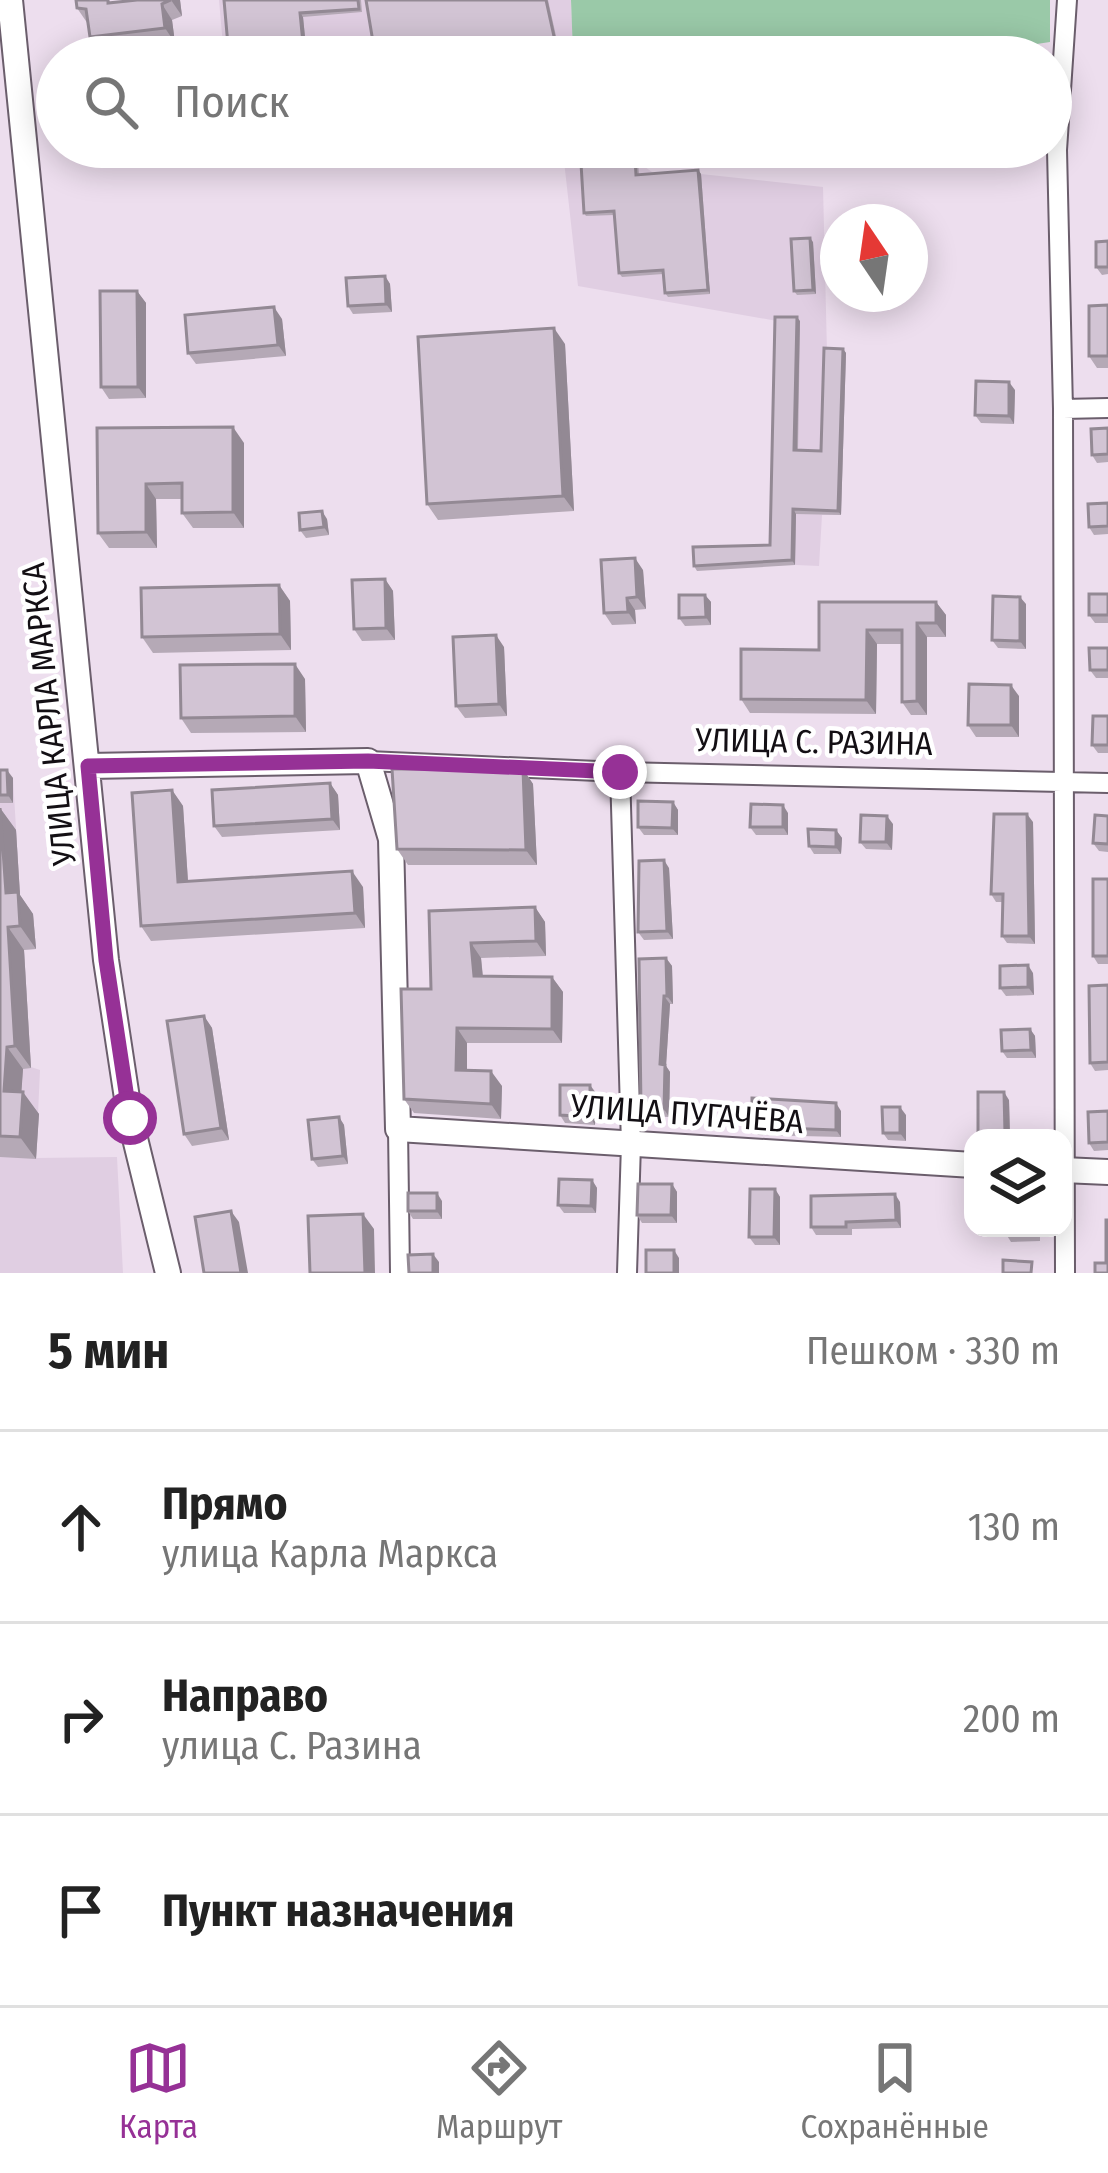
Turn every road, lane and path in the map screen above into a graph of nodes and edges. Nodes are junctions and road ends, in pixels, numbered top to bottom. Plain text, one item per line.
1 (10, 0) edge
2 (1067, 0) edge
3 (1065, 36) edge
4 (1057, 168) edge
5 (1108, 408) edge
6 (1064, 410) junction
7 (368, 761) junction
8 (88, 766) junction
9 (620, 772) junction
10 (1066, 780) junction
11 (1108, 782) edge
12 (398, 1129) junction
13 (1065, 1129) edge
14 (631, 1144) junction
15 (964, 1164) edge
16 (1072, 1170) edge
17 (1108, 1172) edge
18 (1065, 1237) edge
19 (168, 1273) edge
20 (400, 1273) edge
21 (626, 1273) edge
22 (1065, 1273) edge

1 - 8 street, УЛИЦА КАРЛА МАРКСА
2 - 3 street
4 - 6 street
5 - 6 street
6 - 10 street
7 - 8 street, УЛИЦА С. РАЗИНА
7 - 9 street, УЛИЦА С. РАЗИНА
7 - 12 street
8 - 19 street, УЛИЦА КАРЛА МАРКСА
9 - 10 street, УЛИЦА С. РАЗИНА
9 - 14 street
10 - 11 street, УЛИЦА С. РАЗИНА
10 - 13 street
12 - 14 street, УЛИЦА ПУГАЧЁВА
12 - 20 street
14 - 15 street, УЛИЦА ПУГАЧЁВА
14 - 21 street
16 - 17 street
18 - 22 street

